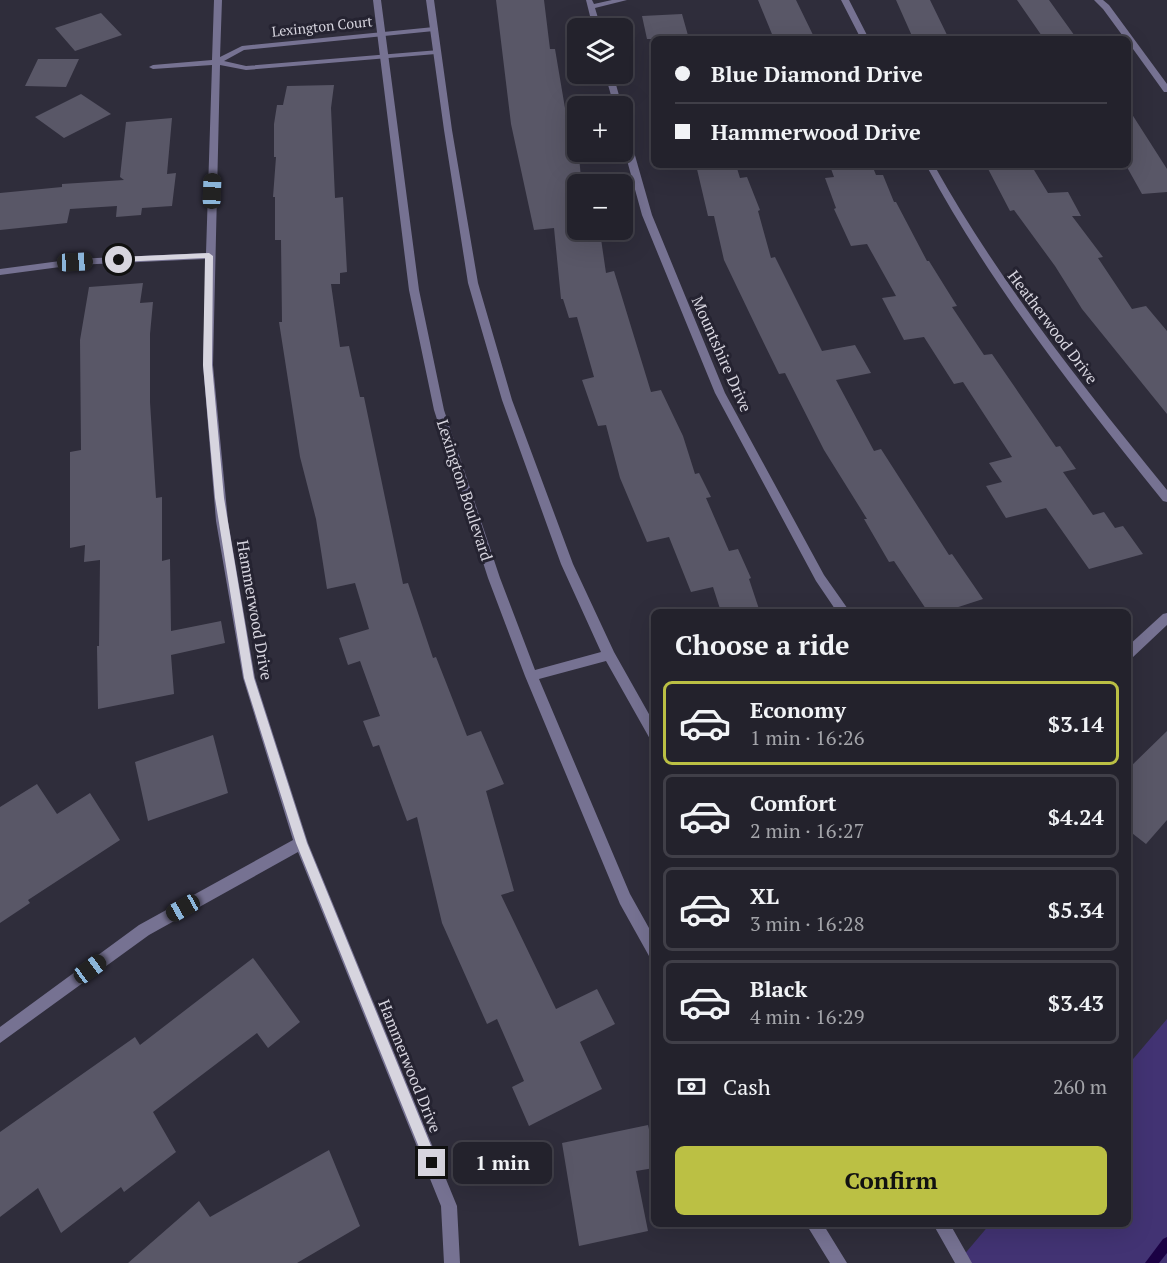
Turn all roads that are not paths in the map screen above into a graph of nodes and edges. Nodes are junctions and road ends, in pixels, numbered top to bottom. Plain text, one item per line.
1 (218, 0) edge
2 (376, 0) edge
3 (430, 0) edge
4 (623, 0) edge
5 (846, 0) edge
6 (1098, 0) edge
7 (590, 3) edge
8 (594, 18) edge
9 (434, 29) junction
10 (381, 33) junction
11 (864, 36) edge
12 (1127, 36) edge
13 (1131, 41) edge
14 (436, 52) junction
15 (383, 56) junction
16 (217, 62) junction
17 (153, 67) dead end
18 (1167, 90) edge
19 (632, 162) edge
20 (932, 168) edge
21 (209, 256) junction
22 (0, 272) edge
23 (1167, 498) edge
24 (842, 609) edge
25 (1167, 618) edge
26 (1131, 651) edge
27 (609, 655) junction
28 (531, 676) junction
29 (651, 730) edge
30 (302, 843) junction
31 (651, 946) edge
32 (0, 1036) edge
33 (816, 1227) edge
34 (943, 1227) edge
35 (452, 1263) edge
36 (839, 1263) edge
37 (964, 1263) edge

1 - 16 street, Hammerwood Drive
2 - 10 street, Lexington Boulevard
3 - 9 street
4 - 7 street
5 - 11 street
6 - 12 street
7 - 8 street
9 - 10 street, Lexington Court
9 - 14 street
10 - 15 street, Lexington Boulevard
10 - 16 street, Lexington Court
13 - 18 street
14 - 15 street, Lexington Court
14 - 27 street
15 - 16 street, Lexington Court
15 - 28 street, Lexington Boulevard
16 - 17 street, Lexington Court
16 - 21 street, Hammerwood Drive
19 - 24 street, Mountshire Drive
20 - 23 street, Heatherwood Drive
21 - 22 street
21 - 30 street, Hammerwood Drive
25 - 26 street
27 - 28 street
27 - 29 street
28 - 31 street, Lexington Boulevard
30 - 32 street
30 - 35 street, Hammerwood Drive
33 - 36 street
34 - 37 street

